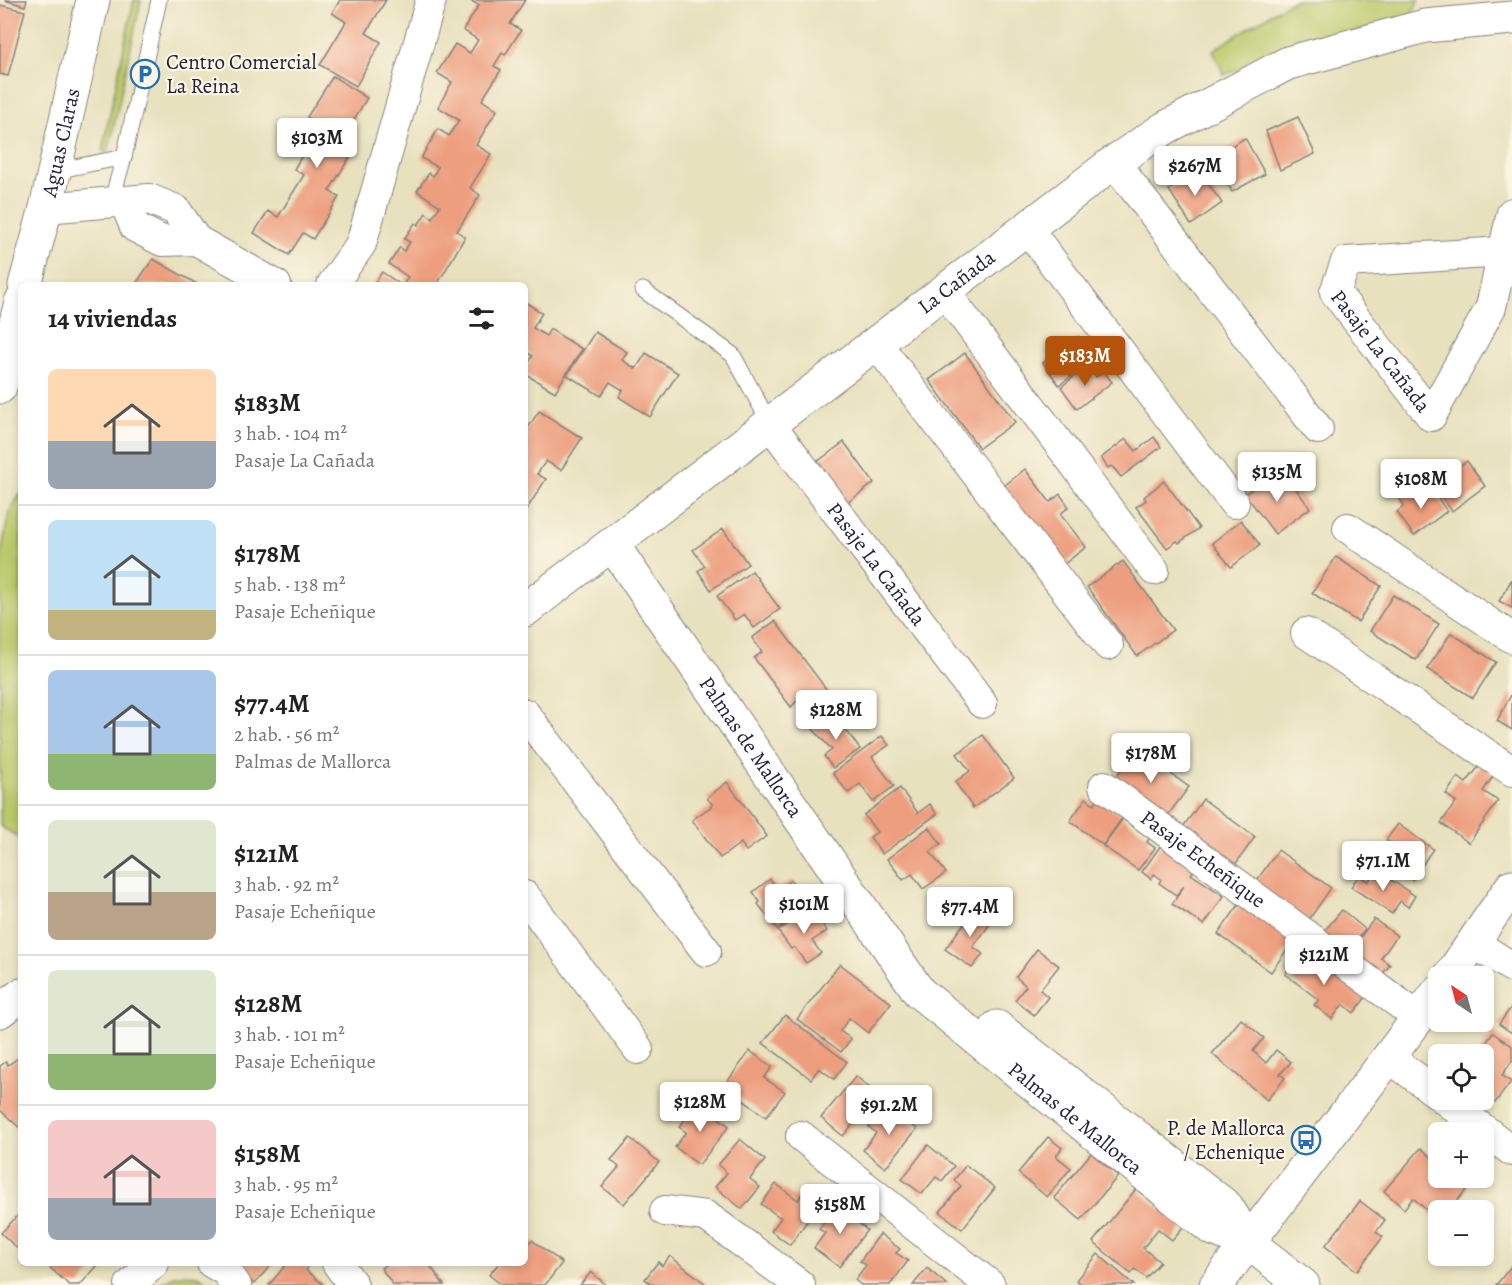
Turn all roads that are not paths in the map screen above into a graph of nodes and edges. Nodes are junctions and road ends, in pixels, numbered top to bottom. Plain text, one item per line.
1 (93, 0) edge
2 (159, 0) edge
3 (431, 0) edge
4 (1456, 0) edge
5 (1502, 0) edge
6 (1512, 6) edge
7 (1512, 18) edge
8 (1425, 26) junction
9 (124, 158) junction
10 (1114, 162) junction
11 (55, 171) junction
12 (118, 203) junction
13 (46, 208) junction
14 (1512, 213) edge
15 (1027, 228) junction
16 (1503, 252) junction
17 (27, 282) edge
18 (271, 282) edge
19 (334, 282) edge
20 (643, 290) dead end
21 (944, 291) junction
22 (11, 325) edge
23 (876, 343) junction
24 (0, 387) edge
25 (770, 424) junction
26 (1318, 429) dead end
27 (1234, 503) dead end
28 (1348, 528) dead end
29 (612, 544) junction
30 (1154, 570) dead end
31 (528, 608) edge
32 (1305, 633) dead end
33 (1512, 638) edge
34 (1108, 645) dead end
35 (982, 703) dead end
36 (528, 718) edge
37 (1512, 771) edge
38 (1104, 786) dead end
39 (1512, 886) edge
40 (528, 900) edge
41 (1475, 944) junction
42 (706, 951) dead end
43 (1458, 966) edge
44 (1512, 967) edge
45 (18, 997) edge
46 (1428, 1006) edge
47 (0, 1011) edge
48 (1419, 1018) junction
49 (638, 1049) dead end
50 (1390, 1058) junction
51 (1428, 1086) edge
52 (1458, 1110) edge
53 (801, 1136) dead end
54 (1512, 1151) edge
55 (664, 1211) dead end
56 (1249, 1243) junction
57 (148, 1266) edge
58 (217, 1266) edge
59 (339, 1266) edge
60 (130, 1285) edge
61 (236, 1285) edge
62 (353, 1285) edge
63 (800, 1285) edge
64 (990, 1285) edge
65 (1216, 1285) edge
66 (1303, 1285) edge

1 - 11 street, Aguas Claras
2 - 9 lane
3 - 19 street
4 - 8 street, La Cañada
5 - 6 street
7 - 8 street, La Cañada
8 - 10 street, La Cañada
9 - 11 lane
9 - 12 lane
10 - 15 street, La Cañada
10 - 26 street
11 - 13 street, Aguas Claras
12 - 13 street
12 - 18 street
13 - 17 street, Aguas Claras
14 - 16 street, Pasaje La Cañada
15 - 21 street, La Cañada
15 - 27 street
16 - 16 street, Pasaje La Cañada
20 - 25 lane
21 - 23 street, La Cañada
21 - 30 street
22 - 24 street
23 - 25 street, La Cañada
23 - 34 street
25 - 29 street, La Cañada
25 - 35 street, Pasaje La Cañada
28 - 33 street
29 - 31 street, La Cañada
29 - 56 street, Palmas de Mallorca
32 - 37 street
36 - 42 street
38 - 48 street, Pasaje Echeñique
39 - 41 street
40 - 49 street
41 - 43 street
41 - 44 street
45 - 47 street
46 - 48 street
48 - 50 street
50 - 51 street
50 - 56 street
52 - 54 street
53 - 64 street
55 - 63 street
56 - 65 street
56 - 66 street, Palmas de Mallorca
57 - 60 street
58 - 61 street
59 - 62 street

